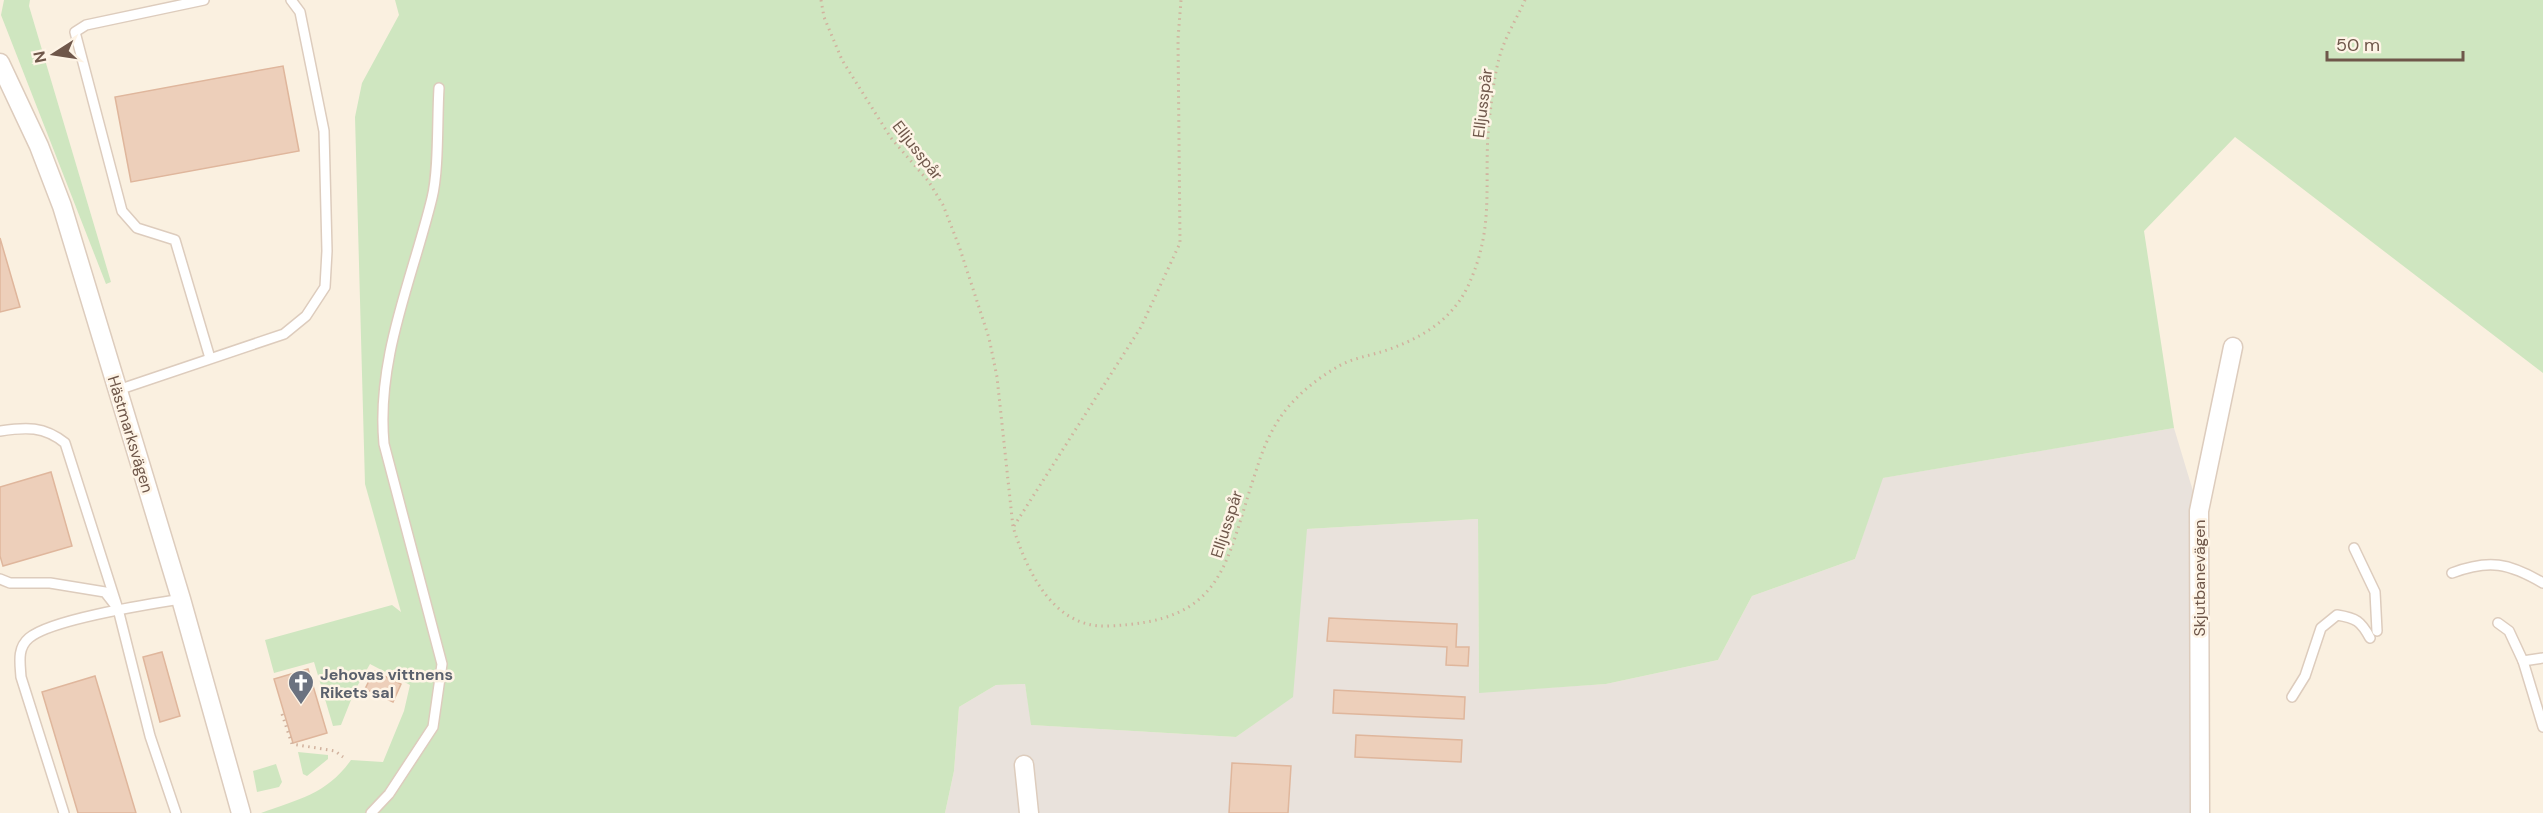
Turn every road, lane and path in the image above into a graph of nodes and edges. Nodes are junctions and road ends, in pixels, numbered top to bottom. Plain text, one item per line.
1 (204, 0) edge
2 (291, 0) edge
3 (822, 0) edge
4 (1181, 0) edge
5 (1525, 0) edge
6 (0, 63) edge
7 (439, 88) dead end
8 (2233, 347) dead end
9 (210, 358) junction
10 (118, 390) junction
11 (0, 431) edge
12 (1013, 527) junction
13 (2354, 548) dead end
14 (2452, 573) dead end
15 (0, 579) edge
16 (2543, 583) edge
17 (182, 599) junction
18 (118, 609) junction
19 (2498, 623) dead end
20 (2543, 658) edge
21 (2523, 661) junction
22 (2292, 697) dead end
23 (282, 714) dead end
24 (2543, 727) edge
25 (343, 757) dead end
26 (1024, 765) dead end
27 (64, 813) edge
28 (176, 813) edge
29 (241, 813) edge
30 (371, 813) edge
31 (1029, 813) edge
32 (2200, 813) edge

1 - 9 lane
2 - 9 lane
3 - 12 path, Elljusspår
4 - 12 path
5 - 12 path, Elljusspår
6 - 10 street, Hästmarksvägen
7 - 30 lane
8 - 32 street, Skjutbanevägen
9 - 10 lane
10 - 17 street, Hästmarksvägen
11 - 18 lane
13 - 22 lane
14 - 16 lane
15 - 18 lane
17 - 18 lane
17 - 29 street, Hästmarksvägen
18 - 27 lane
18 - 28 lane
19 - 21 lane
20 - 21 lane
21 - 24 lane
23 - 25 path
26 - 31 street

